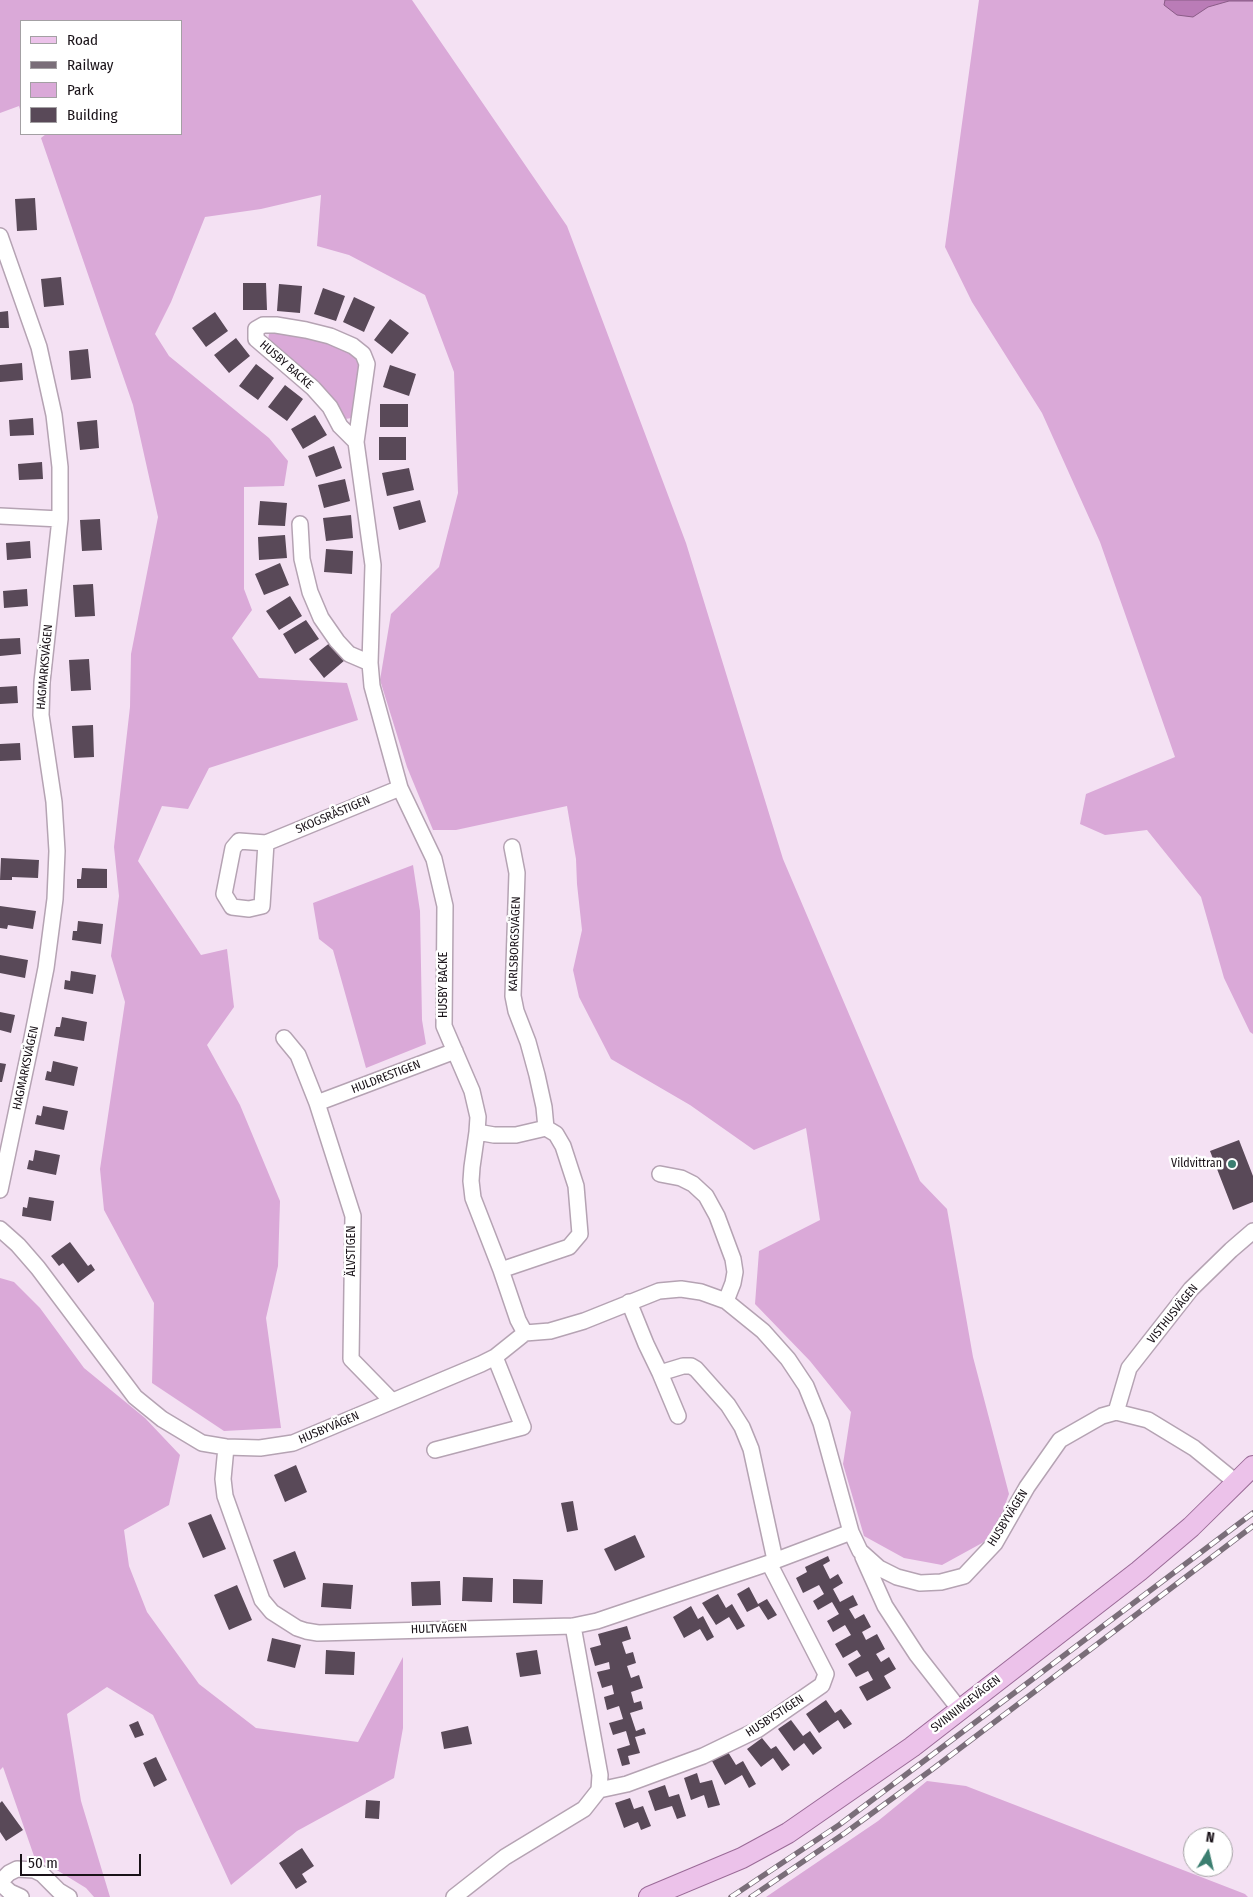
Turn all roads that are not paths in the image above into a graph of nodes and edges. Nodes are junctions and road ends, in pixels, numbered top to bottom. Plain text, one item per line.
1 (0, 236) edge
2 (356, 442) junction
3 (0, 516) edge
4 (60, 519) junction
5 (300, 524) dead end
6 (370, 663) junction
7 (400, 788) junction
8 (266, 843) junction
9 (512, 846) dead end
10 (284, 1038) dead end
11 (454, 1051) junction
12 (318, 1103) junction
13 (546, 1128) junction
14 (478, 1132) junction
15 (660, 1174) dead end
16 (0, 1190) edge
17 (0, 1229) edge
18 (1253, 1231) edge
19 (501, 1270) junction
20 (726, 1301) junction
21 (629, 1302) junction
22 (525, 1334) junction
23 (495, 1357) junction
24 (660, 1373) junction
25 (392, 1401) junction
26 (1116, 1412) junction
27 (678, 1416) dead end
28 (226, 1447) junction
29 (436, 1450) dead end
30 (1253, 1466) edge
31 (1237, 1483) junction
32 (851, 1532) junction
33 (860, 1551) junction
34 (772, 1562) junction
35 (574, 1626) junction
36 (960, 1710) junction
37 (599, 1790) junction
38 (9, 1890) edge
39 (69, 1897) edge
40 (454, 1897) edge
41 (649, 1897) edge

1 - 4 street, HAGMARKSVÄGEN
2 - 2 street, HUSBY BACKE
2 - 6 street, HUSBY BACKE
3 - 4 street
4 - 16 street, HAGMARKSVÄGEN
5 - 6 street
6 - 7 street, HUSBY BACKE
7 - 8 street, SKOGSRÅSTIGEN
7 - 11 street, HUSBY BACKE
8 - 8 street, SKOGSRÅSTIGEN
9 - 13 street, KARLSBORGSVÄGEN
10 - 12 street, ÄLVSTIGEN
11 - 12 street, HULDRESTIGEN
11 - 14 street, HUSBY BACKE
12 - 25 street, ÄLVSTIGEN
13 - 14 street
13 - 19 street
14 - 19 street, HUSBY BACKE
15 - 20 street
17 - 28 street, HUSBYVÄGEN
18 - 26 street, VISTHUSVÄGEN
19 - 22 street, HUSBY BACKE
20 - 21 street, HUSBYVÄGEN
20 - 32 street, HUSBYVÄGEN
21 - 22 street, HUSBYVÄGEN
21 - 24 street
22 - 23 street, HUSBYVÄGEN
23 - 25 street, HUSBYVÄGEN
23 - 29 street
24 - 27 street
24 - 34 street
25 - 28 street, HUSBYVÄGEN
26 - 31 street
26 - 33 street, HUSBYVÄGEN
28 - 35 street, HULTVÄGEN
30 - 31 main road, SVINNINGEVÄGEN
31 - 36 main road, SVINNINGEVÄGEN
32 - 33 street, HUSBYVÄGEN
32 - 34 street, HULTVÄGEN
33 - 36 street
34 - 35 street, HULTVÄGEN
34 - 37 street, HUSBYSTIGEN
35 - 37 street
36 - 41 main road, SVINNINGEVÄGEN
37 - 40 street
38 - 39 street

